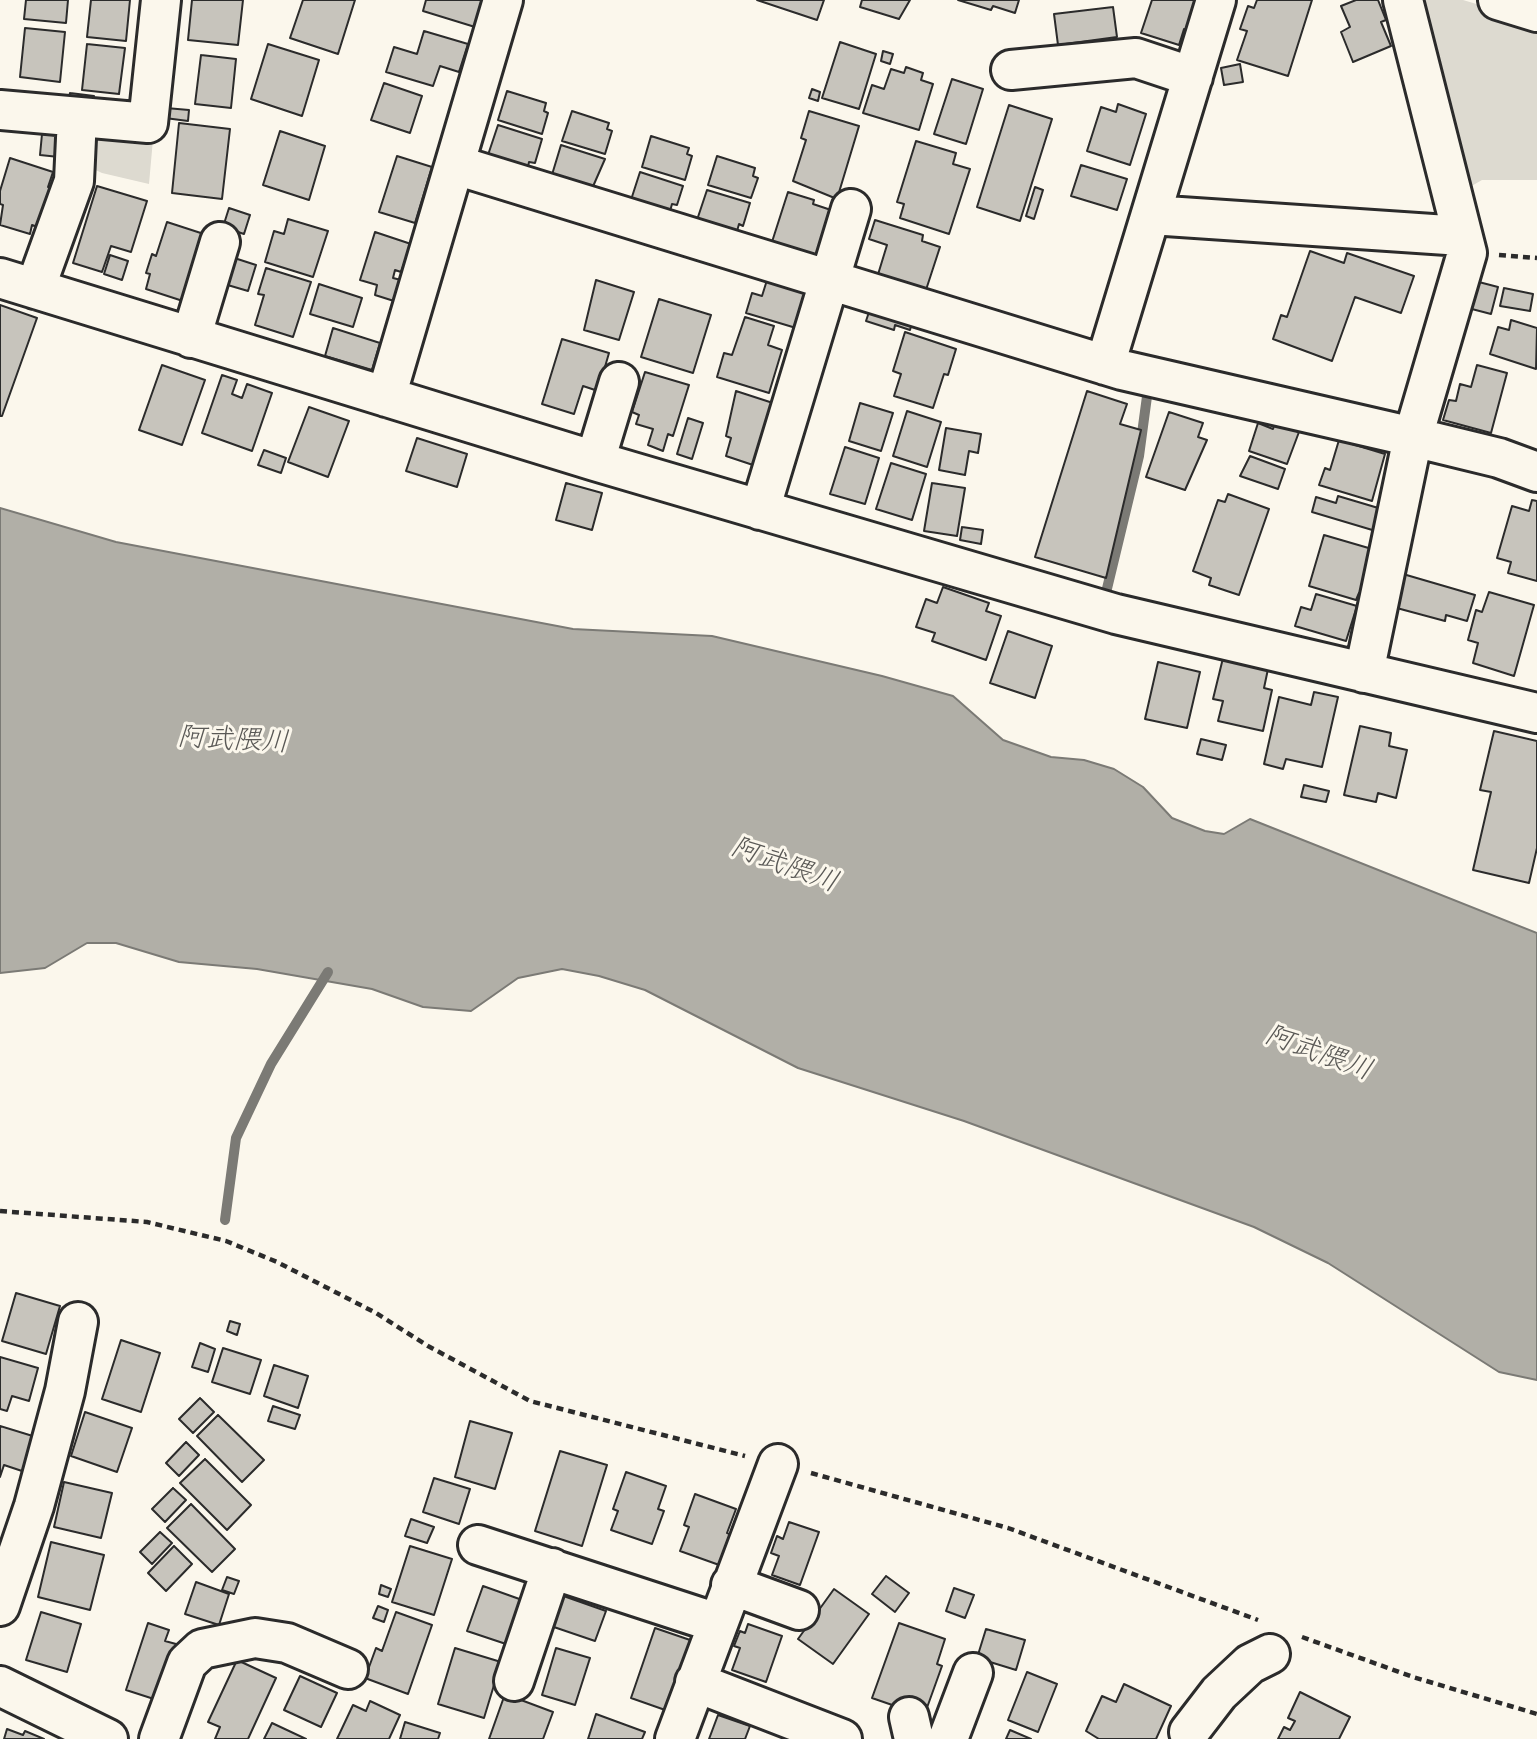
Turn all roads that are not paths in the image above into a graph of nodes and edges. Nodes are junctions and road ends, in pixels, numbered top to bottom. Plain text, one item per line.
1 (161, 0) edge
2 (503, 0) edge
3 (1216, 0) edge
4 (1403, 0) edge
5 (1499, 0) edge
6 (1537, 12) edge
7 (1011, 70) dead end
8 (1193, 77) junction
9 (0, 110) edge
10 (77, 117) junction
11 (456, 165) junction
12 (851, 209) dead end
13 (1151, 215) junction
14 (1462, 236) junction
15 (220, 242) dead end
16 (829, 280) junction
17 (17, 284) edge
18 (191, 338) junction
19 (1105, 365) junction
20 (619, 382) dead end
21 (386, 397) junction
22 (1413, 437) junction
23 (595, 461) junction
24 (1537, 472) edge
25 (760, 510) junction
26 (1364, 673) junction
27 (1537, 713) edge
28 (78, 1322) dead end
29 (778, 1464) dead end
30 (478, 1545) dead end
31 (552, 1569) junction
32 (731, 1585) junction
33 (0, 1606) edge
34 (799, 1610) dead end
35 (717, 1623) junction
36 (1270, 1654) dead end
37 (348, 1669) dead end
38 (972, 1673) dead end
39 (514, 1681) dead end
40 (695, 1682) junction
41 (0, 1686) edge
42 (1192, 1737) edge
43 (108, 1739) edge
44 (159, 1739) edge
45 (676, 1739) edge
46 (842, 1739) edge
47 (948, 1739) edge

1 - 10 street
2 - 11 street
3 - 8 street
4 - 14 street
5 - 6 street
7 - 8 street
8 - 13 street
9 - 10 street
10 - 17 street
11 - 16 street
11 - 21 street
12 - 16 street
13 - 14 street
13 - 19 street
14 - 22 street
15 - 18 street
16 - 19 street
16 - 25 street
17 - 18 street
18 - 21 street
19 - 22 street
20 - 23 street
21 - 23 street
22 - 24 street
22 - 26 street
23 - 25 street
25 - 26 street
26 - 27 street
28 - 33 street
29 - 32 street
30 - 31 street
31 - 35 street
31 - 39 street
32 - 34 street
32 - 35 street
35 - 40 street
36 - 42 street
37 - 44 street
38 - 47 street
40 - 45 street
40 - 46 street
41 - 43 street

